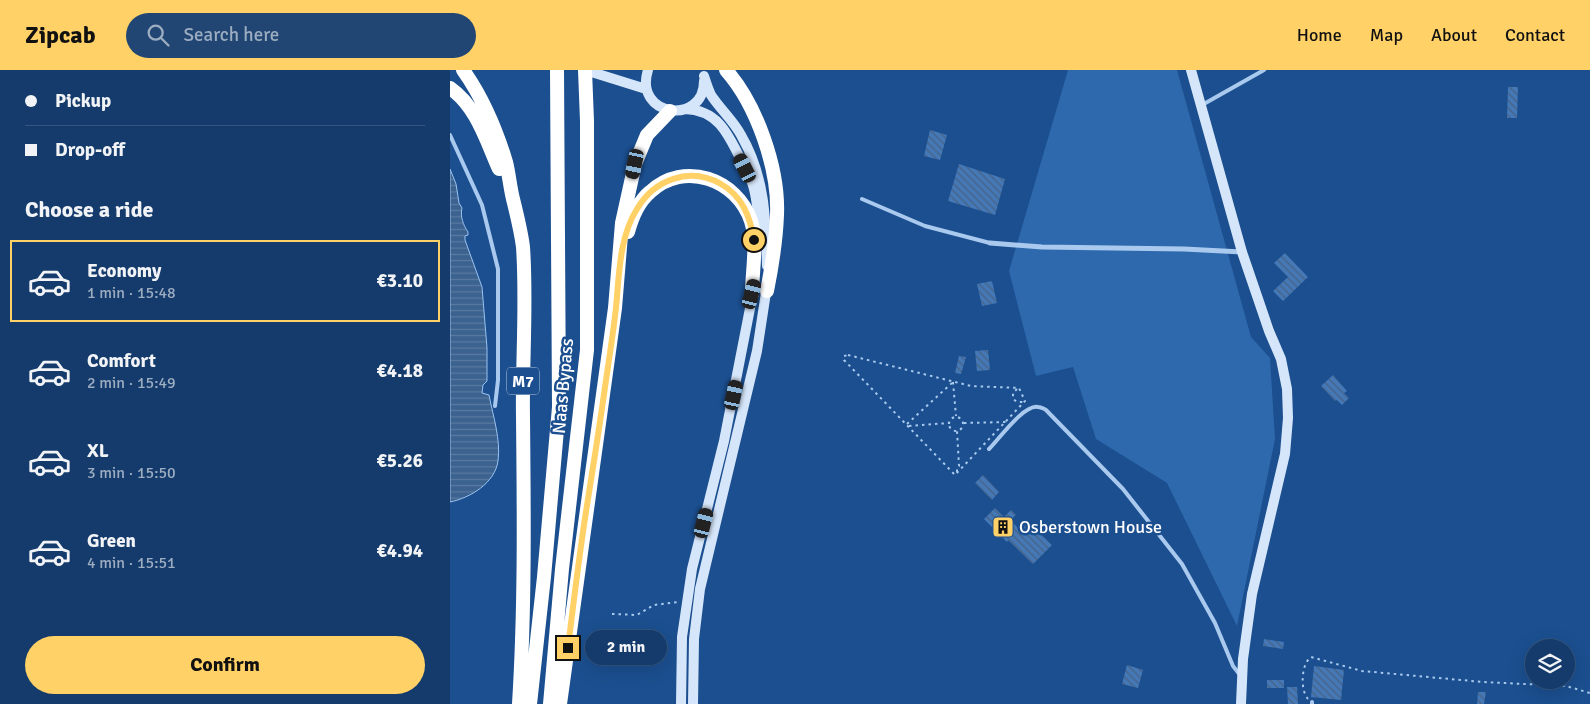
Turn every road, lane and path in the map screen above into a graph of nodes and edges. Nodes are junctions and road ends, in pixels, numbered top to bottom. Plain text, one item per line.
1 (463, 70) edge
2 (557, 70) edge
3 (585, 70) edge
4 (648, 70) edge
5 (726, 70) edge
6 (1191, 70) edge
7 (1264, 70) edge
8 (703, 73) edge
9 (450, 88) edge
10 (646, 89) junction
11 (1202, 105) junction
12 (686, 109) junction
13 (670, 111) junction
14 (450, 135) edge
15 (513, 199) junction
16 (862, 199) dead end
17 (990, 243) joint
18 (1242, 252) junction
19 (618, 265) junction
20 (767, 291) junction
21 (752, 294) junction
22 (953, 382) junction
23 (1019, 388) junction
24 (1025, 401) junction
25 (495, 406) dead end
26 (956, 416) junction
27 (1006, 422) junction
28 (949, 423) junction
29 (964, 423) junction
30 (907, 425) junction
31 (957, 431) junction
32 (989, 449) dead end
33 (957, 473) junction
34 (686, 602) junction
35 (612, 614) dead end
36 (1242, 677) junction
37 (1590, 693) edge
38 (1312, 703) edge
39 (519, 704) edge
40 (530, 704) edge
41 (550, 704) edge
42 (560, 704) edge
43 (681, 704) edge
44 (693, 704) edge
45 (1241, 704) edge

1 - 15 highway, M7
2 - 40 highway, Naas Bypass / M7
3 - 10 main road
3 - 41 highway, Naas Bypass
4 - 10 main road
5 - 20 highway
6 - 11 main road
7 - 11 lane
8 - 12 main road
8 - 20 main road
9 - 15 highway, M7
10 - 13 main road
11 - 18 main road
12 - 13 main road
12 - 21 main road
13 - 19 highway
14 - 25 lane
15 - 39 highway, M7
16 - 17 lane
17 - 18 street
18 - 36 main road
19 - 21 highway
19 - 42 highway
20 - 44 main road
21 - 34 main road
22 - 23 path
22 - 26 path
22 - 30 path
22 - 30 path
23 - 24 path
23 - 24 path
24 - 27 path
26 - 28 path
26 - 29 path
27 - 29 path
27 - 33 path
28 - 30 path
28 - 31 path
29 - 31 path
30 - 33 path
31 - 33 path
32 - 36 lane
34 - 35 path
34 - 43 main road
36 - 45 main road
37 - 38 path

